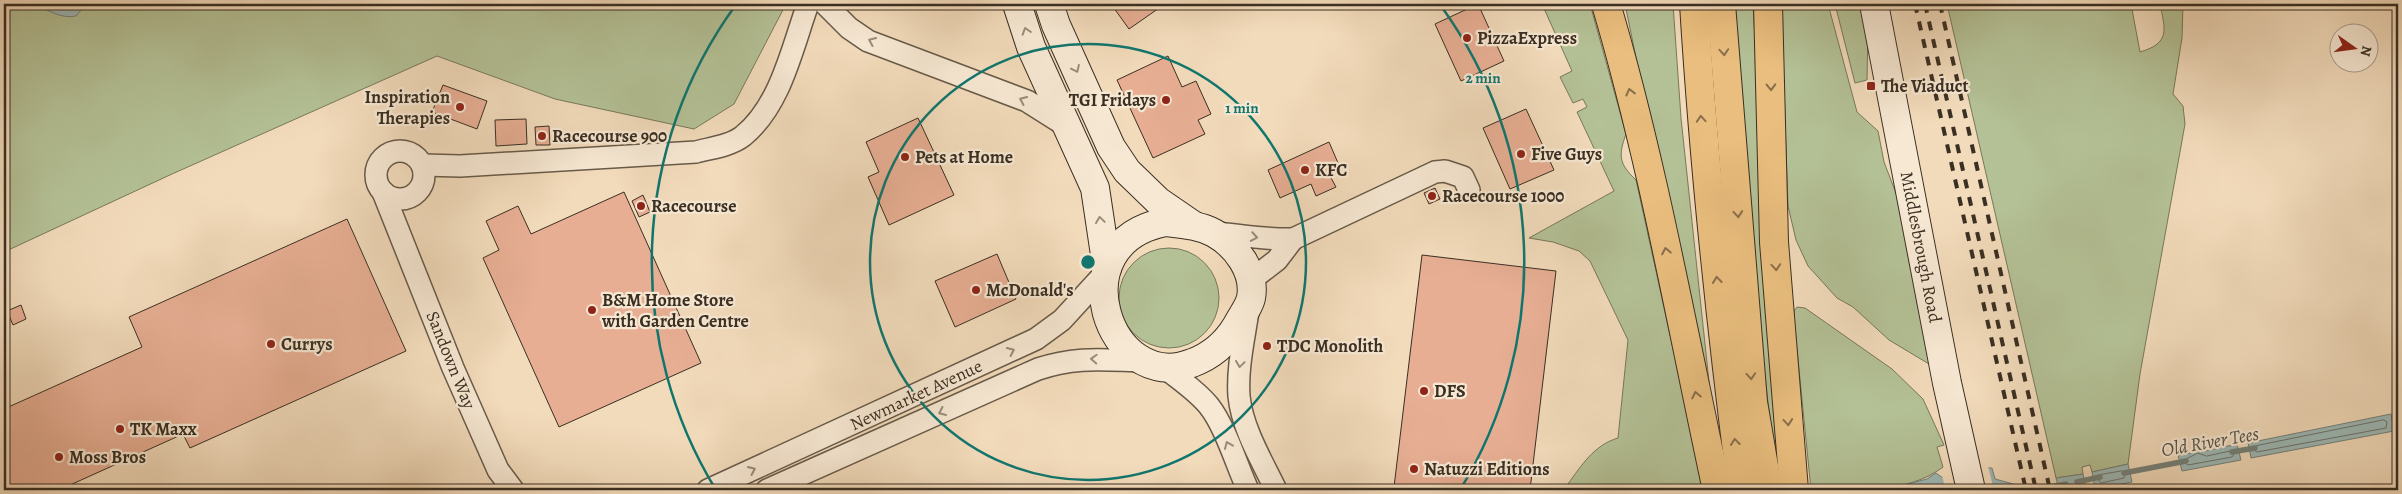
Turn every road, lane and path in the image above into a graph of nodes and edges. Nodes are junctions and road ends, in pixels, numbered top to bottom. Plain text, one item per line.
1 (808, 4) edge
2 (825, 4) edge
3 (1017, 4) edge
4 (1049, 4) edge
5 (1606, 4) edge
6 (1615, 4) edge
7 (1694, 4) edge
8 (1721, 4) edge
9 (1768, 4) edge
10 (1874, 4) edge
11 (1620, 54) junction
12 (1065, 125) junction
13 (423, 165) junction
14 (1469, 190) dead end
15 (383, 192) junction
16 (412, 196) junction
17 (1204, 229) junction
18 (1293, 239) junction
19 (408, 249) junction
20 (1106, 270) junction
21 (1251, 290) junction
22 (1154, 365) junction
23 (497, 480) edge
24 (1969, 480) edge
25 (513, 490) edge
26 (708, 490) edge
27 (767, 490) edge
28 (1248, 490) edge
29 (1276, 490) edge
30 (1718, 490) edge
31 (1742, 490) edge
32 (1768, 490) edge
33 (1794, 490) edge

1 - 13 street
12 -> 2 street
12 -> 3 street
4 -> 17 street
5 - 11 highway
6 - 11 highway
31 -> 7 highway
8 -> 32 highway
9 -> 33 highway
10 - 24 street, Middlesbrough Road
30 -> 11 highway
20 -> 12 street
13 - 15 street
13 - 16 street
14 - 18 street
15 - 16 street
15 - 19 street, Sandown Way
16 - 19 street
17 -> 18 street
17 - 20 street
17 - 21 street
18 - 21 street
19 - 23 street, Sandown Way
20 - 22 street
26 -> 20 street, Newmarket Avenue
21 - 22 street
21 -> 29 street
22 -> 27 street, Newmarket Avenue
28 -> 22 street
23 - 25 street, Sandown Way

